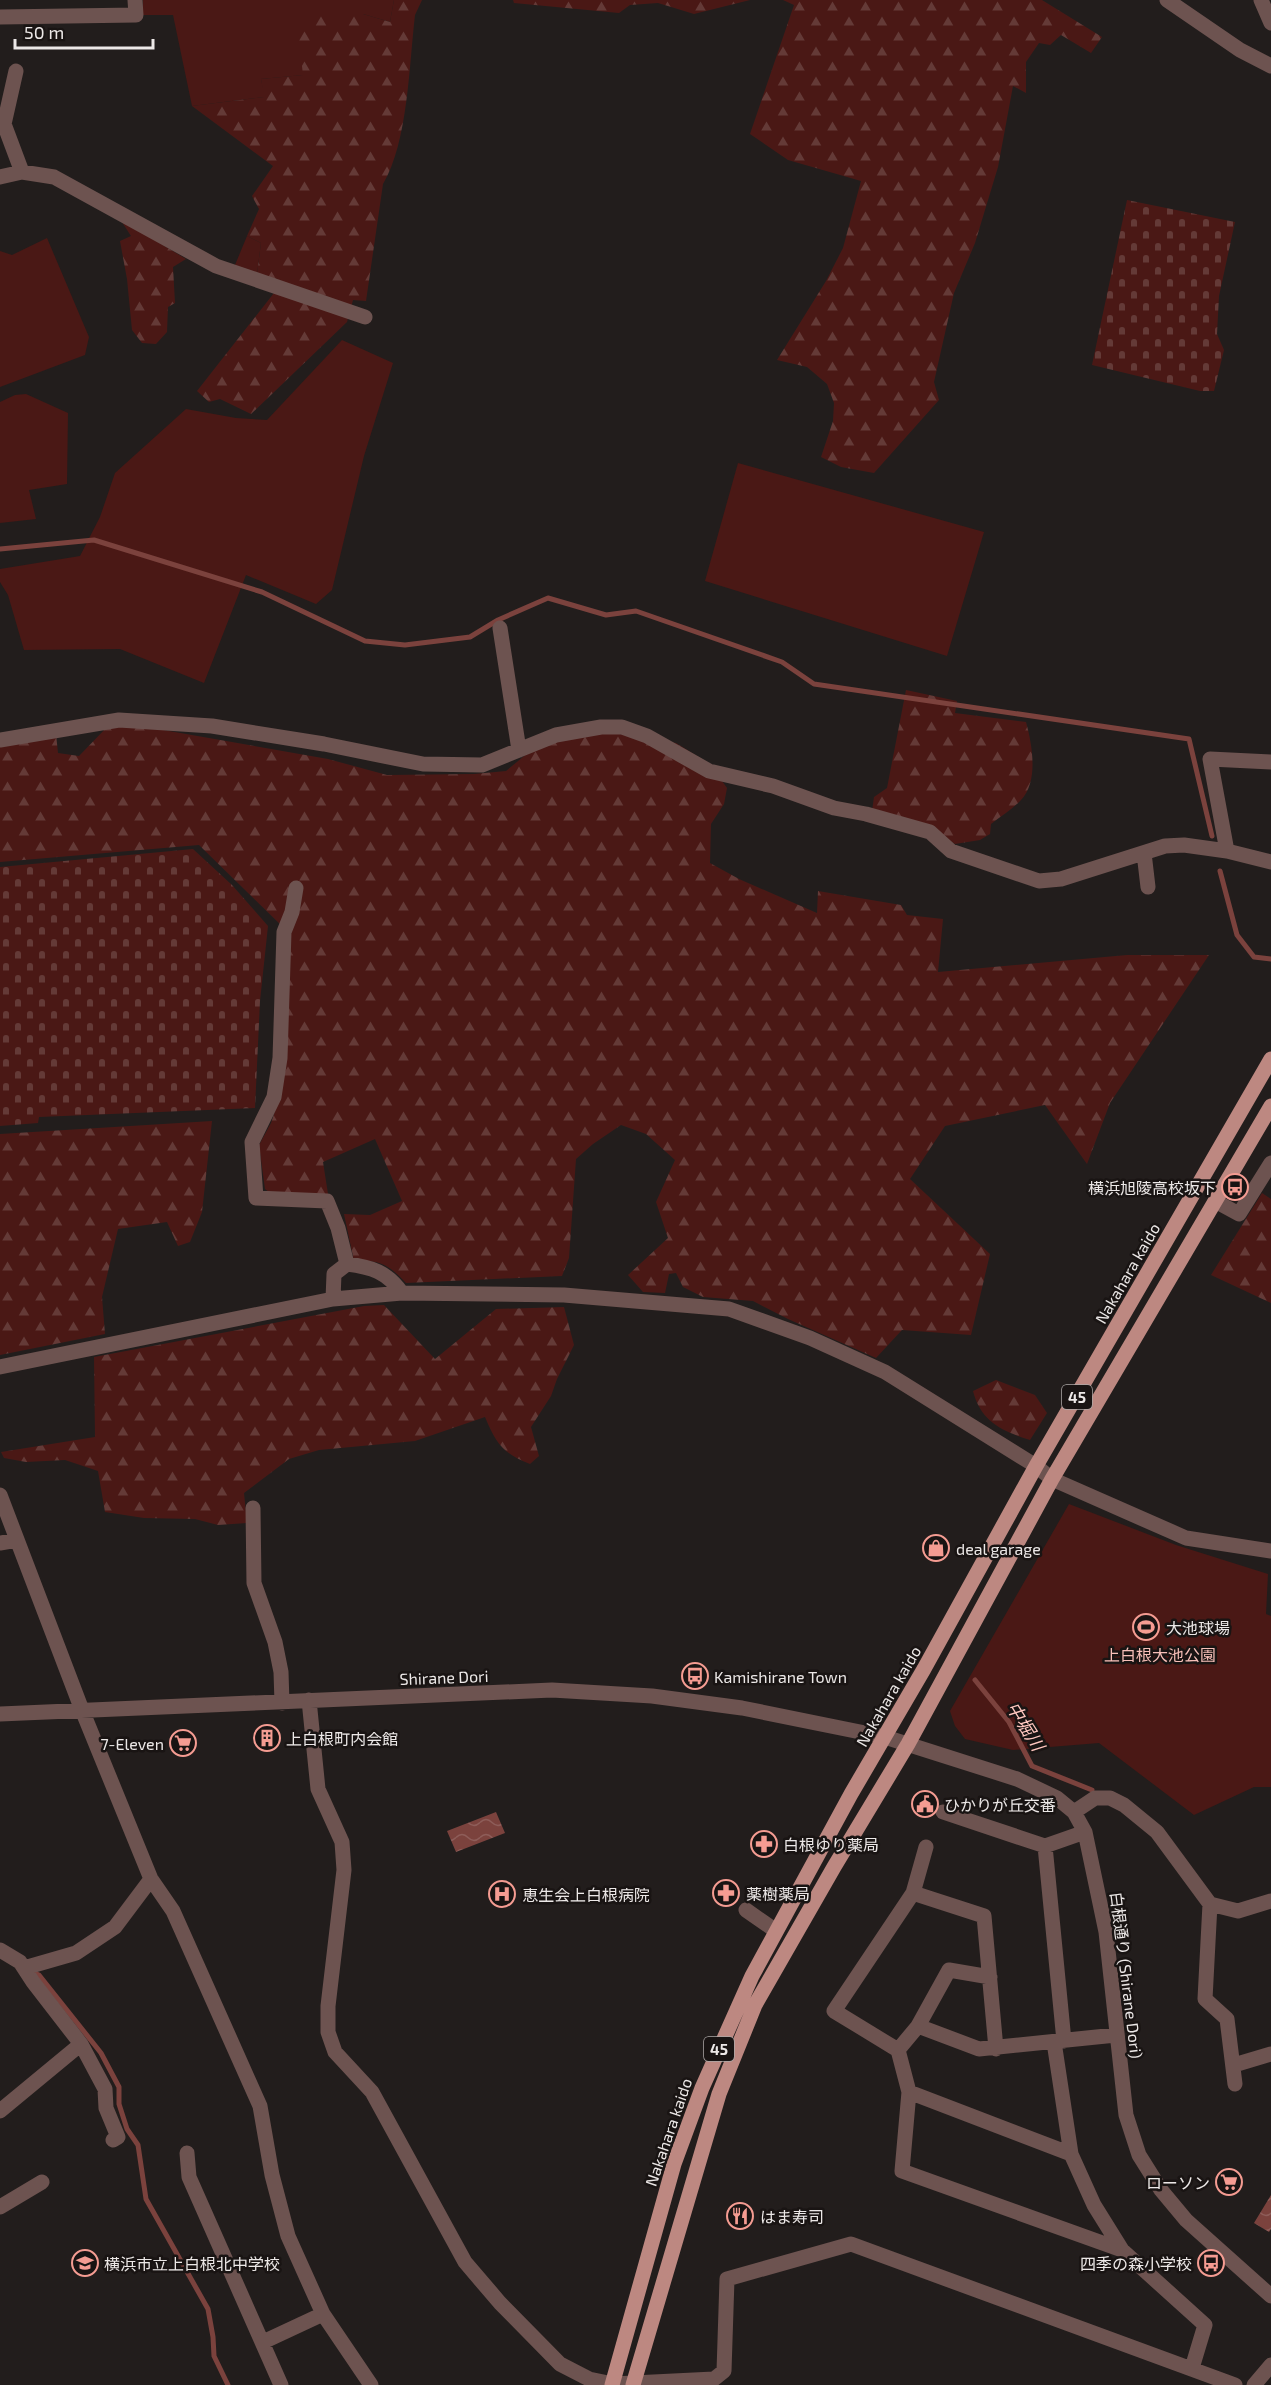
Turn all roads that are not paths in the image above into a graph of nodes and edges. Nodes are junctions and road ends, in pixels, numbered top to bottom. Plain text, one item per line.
1 (135, 0) edge
2 (1167, 0) edge
3 (1261, 0) edge
4 (0, 17) edge
5 (1271, 23) edge
6 (1271, 66) edge
7 (16, 71) dead end
8 (22, 172) junction
9 (0, 177) edge
10 (365, 317) dead end
11 (500, 628) dead end
12 (0, 740) edge
13 (519, 750) junction
14 (1271, 762) edge
15 (1227, 851) junction
16 (1144, 853) junction
17 (1271, 862) edge
18 (1148, 887) dead end
19 (296, 888) dead end
20 (1271, 1059) edge
21 (1271, 1106) edge
22 (1271, 1163) edge
23 (1215, 1201) junction
24 (347, 1264) junction
25 (402, 1293) junction
26 (333, 1299) junction
27 (0, 1367) edge
28 (1036, 1466) junction
29 (1053, 1479) junction
30 (0, 1495) edge
31 (253, 1508) dead end
32 (16, 1540) junction
33 (0, 1543) edge
34 (1271, 1551) edge
35 (309, 1700) junction
36 (282, 1702) junction
37 (82, 1710) junction
38 (0, 1714) edge
39 (885, 1737) junction
40 (908, 1744) junction
41 (943, 1812) dead end
42 (1074, 1812) junction
43 (1085, 1832) junction
44 (1045, 1846) junction
45 (927, 1847) dead end
46 (151, 1879) junction
47 (913, 1893) junction
48 (1271, 1901) edge
49 (1210, 1904) junction
50 (746, 1910) dead end
51 (776, 1931) junction
52 (0, 1950) edge
53 (24, 1968) junction
54 (990, 1977) junction
55 (918, 2026) junction
56 (1116, 2035) junction
57 (1059, 2042) junction
58 (81, 2044) junction
59 (996, 2049) junction
60 (898, 2050) junction
61 (1271, 2054) edge
62 (1234, 2065) junction
63 (1235, 2084) dead end
64 (909, 2092) junction
65 (0, 2111) edge
66 (113, 2140) dead end
67 (187, 2153) dead end
68 (1071, 2154) junction
69 (42, 2182) dead end
70 (0, 2207) edge
71 (1122, 2250) junction
72 (1271, 2296) edge
73 (323, 2314) junction
74 (263, 2342) junction
75 (1271, 2365) edge
76 (1192, 2368) junction
77 (613, 2384) edge
78 (634, 2384) edge
79 (281, 2385) edge
80 (371, 2385) edge
81 (1235, 2385) edge
82 (1254, 2385) edge

1 - 4 street
2 - 6 street
3 - 5 street
7 - 8 street
8 - 9 street
8 - 10 street
11 - 13 street
12 - 13 street
13 - 16 street
14 - 15 street
15 - 16 street
15 - 17 street
16 - 18 street
19 - 24 street
20 - 28 main road, Nakahara kaido / 45
21 - 23 main road, 45
22 - 23 street
23 - 29 main road, 45
24 - 25 street
24 - 26 street
25 - 26 street
25 - 28 street
26 - 27 street
28 - 29 street
28 - 39 main road, Nakahara kaido / 45
29 - 34 street
29 - 40 main road, 45
30 - 32 street
31 - 36 street
32 - 33 street
32 - 37 street
35 - 36 street, Shirane Dori
35 - 39 street, Shirane Dori
35 - 77 street
36 - 37 street, Shirane Dori
37 - 38 street, Shirane Dori
37 - 46 street
39 - 40 street, 白根通り (Shirane Dori)
39 - 51 main road, Nakahara kaido / 45
40 - 42 street, 白根通り (Shirane Dori)
40 - 78 main road, 45
41 - 44 street
42 - 43 street, 白根通り (Shirane Dori)
42 - 49 street
43 - 44 street
43 - 56 street, 白根通り (Shirane Dori)
44 - 57 street
45 - 47 street
46 - 53 street
46 - 73 street
47 - 54 street
47 - 60 street
48 - 49 street
49 - 62 street
50 - 51 street
51 - 77 main road, Nakahara kaido / 45
52 - 53 street
53 - 58 street
54 - 55 street
54 - 59 street
55 - 59 street
55 - 60 street
56 - 57 street
56 - 72 street, 白根通り (Shirane Dori)
57 - 59 street
57 - 68 street
58 - 65 street
58 - 66 street
60 - 64 street
61 - 62 street
62 - 63 street
64 - 68 street
64 - 71 street
67 - 74 street
68 - 71 street
69 - 70 street
71 - 76 street
73 - 74 street
73 - 80 street
74 - 79 street
75 - 82 street
76 - 78 street
76 - 81 street
77 - 78 street

